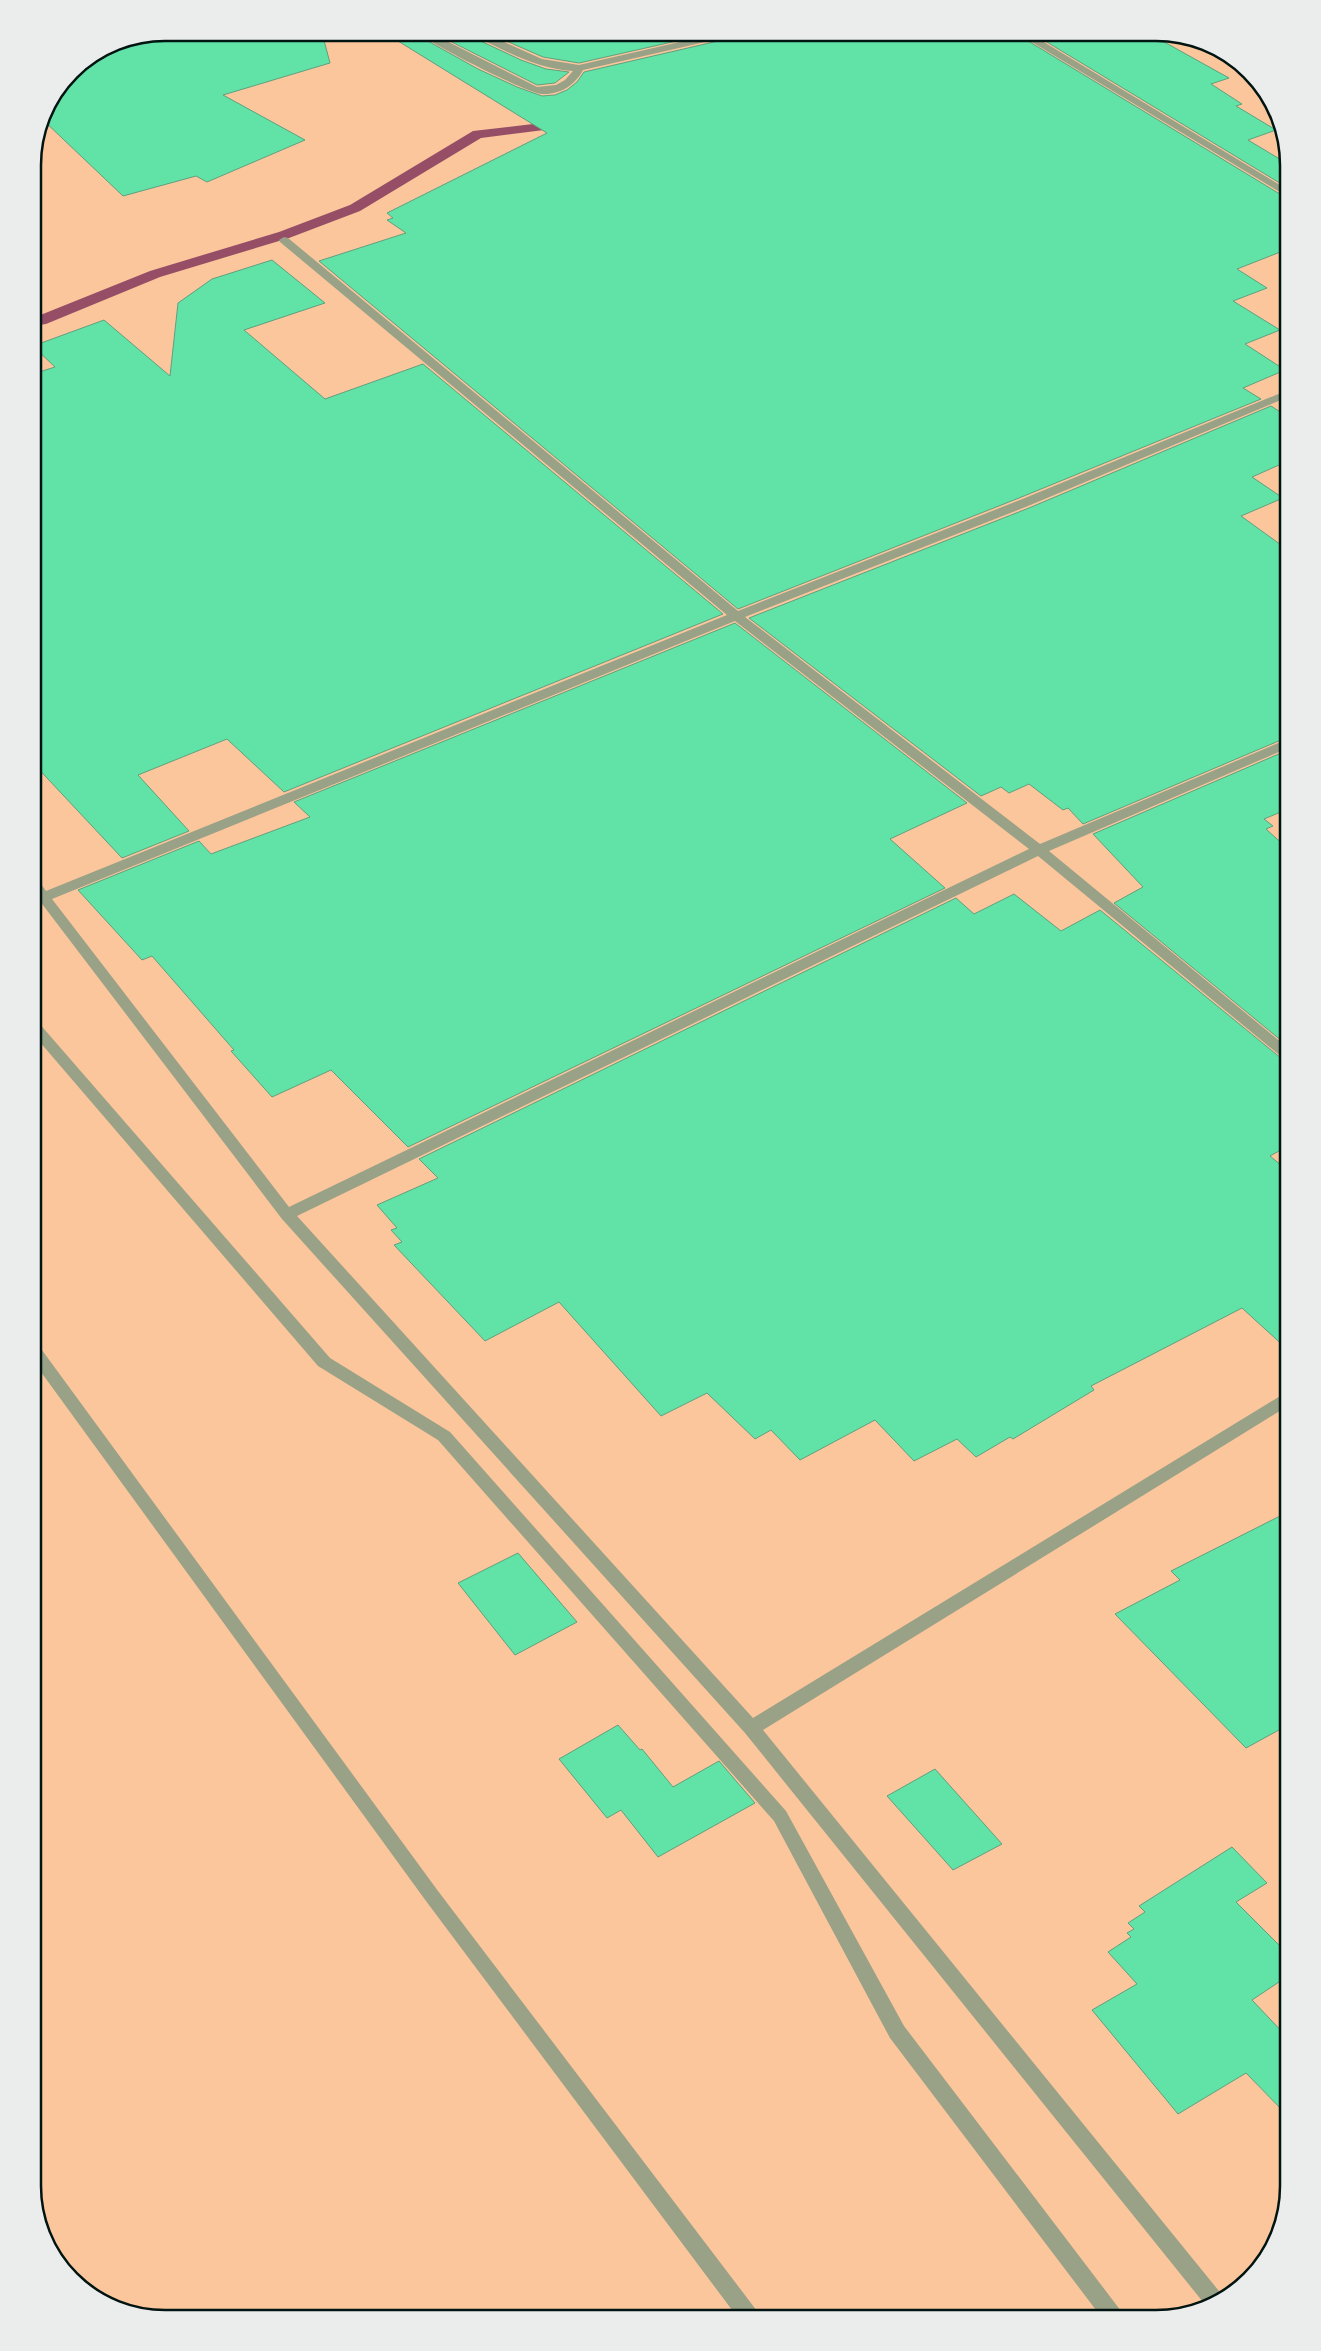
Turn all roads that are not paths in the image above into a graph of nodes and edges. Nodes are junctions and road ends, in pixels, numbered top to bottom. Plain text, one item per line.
1 (441, 41) edge
2 (493, 41) edge
3 (694, 42) edge
4 (1037, 42) edge
5 (579, 68) junction
6 (1280, 189) edge
7 (284, 240) dead end
8 (1280, 396) edge
9 (736, 616) junction
10 (1280, 746) edge
11 (1039, 850) junction
12 (42, 894) edge
13 (44, 897) junction
14 (42, 1035) edge
15 (1280, 1048) edge
16 (287, 1215) junction
17 (41, 1362) edge
18 (1280, 1404) edge
19 (751, 1728) junction
20 (1211, 2297) edge
21 (744, 2310) edge
22 (1108, 2310) edge

1 - 5 street
2 - 5 street
3 - 5 street
4 - 6 street
7 - 9 street
8 - 9 street
9 - 11 street
9 - 13 street
10 - 11 street
11 - 15 street
11 - 16 street
12 - 13 street
13 - 16 street
14 - 22 street
16 - 19 street
17 - 21 street
18 - 19 street
19 - 20 street

